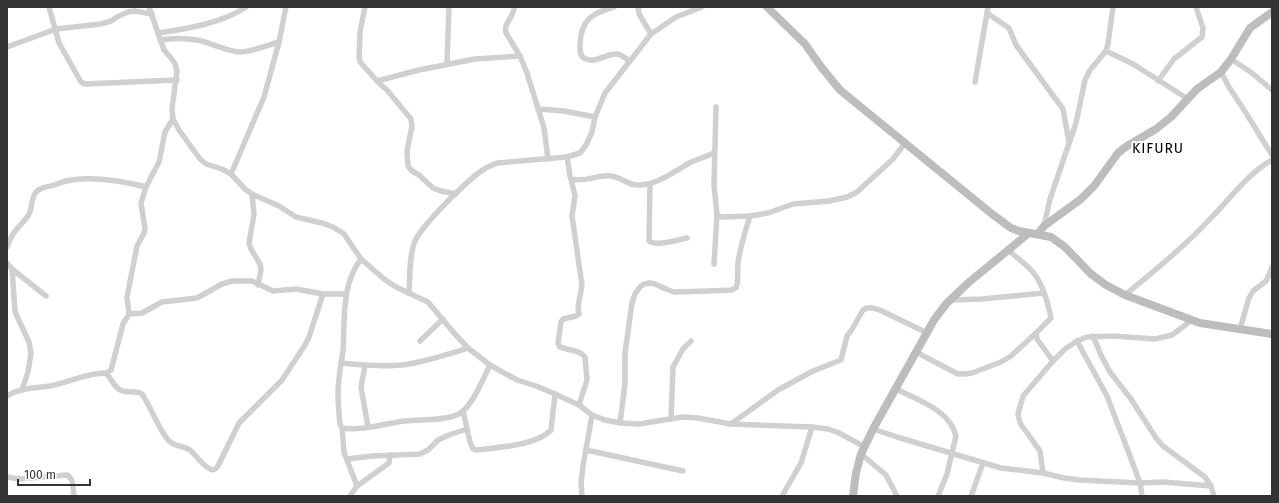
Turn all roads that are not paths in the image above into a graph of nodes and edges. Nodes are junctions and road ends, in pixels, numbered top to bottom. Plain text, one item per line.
1 (49, 7) edge
2 (149, 7) edge
3 (246, 7) edge
4 (286, 7) edge
5 (365, 7) edge
6 (449, 7) edge
7 (514, 7) edge
8 (614, 7) edge
9 (638, 7) edge
10 (702, 7) edge
11 (767, 7) edge
12 (1112, 7) edge
13 (1196, 7) edge
14 (988, 10) edge
15 (1272, 12) edge
16 (152, 14) junction
17 (56, 29) junction
18 (158, 33) junction
19 (650, 34) junction
20 (160, 40) junction
21 (279, 42) junction
22 (7, 47) edge
23 (1106, 52) junction
24 (520, 56) junction
25 (1231, 59) junction
26 (630, 61) junction
27 (447, 64) junction
28 (1221, 72) junction
29 (177, 80) junction
30 (377, 81) junction
31 (1158, 81) junction
32 (975, 82) dead end
33 (1272, 90) edge
34 (1188, 99) junction
35 (716, 107) dead end
36 (538, 109) junction
37 (595, 117) junction
38 (173, 119) junction
39 (906, 143) junction
40 (1069, 143) junction
41 (714, 153) junction
42 (1272, 155) edge
43 (567, 157) junction
44 (548, 159) junction
45 (1272, 160) edge
46 (231, 174) junction
47 (571, 178) junction
48 (650, 184) junction
49 (146, 187) junction
50 (252, 194) junction
51 (456, 194) junction
52 (717, 215) junction
53 (750, 216) junction
54 (1044, 226) junction
55 (1029, 233) junction
56 (1038, 234) junction
57 (687, 238) dead end
58 (7, 247) edge
59 (1008, 250) junction
60 (361, 260) junction
61 (7, 263) edge
62 (714, 264) dead end
63 (1272, 267) edge
64 (12, 269) junction
65 (258, 284) junction
66 (409, 292) junction
67 (1044, 292) junction
68 (323, 294) junction
69 (346, 294) junction
70 (46, 296) dead end
71 (1125, 296) junction
72 (950, 300) junction
73 (130, 314) junction
74 (443, 319) junction
75 (1192, 320) junction
76 (1240, 329) junction
77 (927, 333) junction
78 (1036, 333) junction
79 (1272, 334) edge
80 (1093, 336) junction
81 (420, 341) dead end
82 (691, 341) dead end
83 (1077, 341) junction
84 (468, 348) junction
85 (916, 352) junction
86 (1053, 361) junction
87 (341, 363) junction
88 (490, 365) junction
89 (365, 366) junction
90 (106, 373) junction
91 (896, 389) junction
92 (22, 390) junction
93 (555, 394) junction
94 (7, 396) edge
95 (579, 404) junction
96 (463, 411) junction
97 (592, 415) junction
98 (671, 419) junction
99 (620, 422) junction
100 (731, 424) junction
101 (368, 427) junction
102 (812, 427) junction
103 (342, 428) junction
104 (467, 429) junction
105 (873, 429) junction
106 (586, 450) junction
107 (863, 450) junction
108 (952, 453) junction
109 (390, 455) junction
110 (347, 459) junction
111 (983, 463) junction
112 (683, 471) dead end
113 (1043, 473) junction
114 (7, 477) edge
115 (1140, 483) junction
116 (357, 486) junction
117 (1211, 486) junction
118 (74, 496) edge
119 (350, 496) edge
120 (582, 496) edge
121 (782, 496) edge
122 (853, 496) edge
123 (897, 496) edge
124 (938, 496) edge
125 (971, 496) edge
126 (1142, 496) edge
127 (1214, 496) edge

1 - 17 street
2 - 16 street
3 - 18 street
4 - 21 street
5 - 30 street
6 - 27 street
7 - 24 street
8 - 26 street
9 - 19 street
10 - 19 street
11 - 39 street
12 - 23 street
13 - 31 street
14 - 32 street
14 - 40 street
15 - 25 street
16 - 17 street
16 - 18 street
17 - 22 street
17 - 29 street
18 - 20 street
19 - 26 street
20 - 21 street
20 - 29 street
21 - 46 street
23 - 31 street
23 - 40 street
24 - 27 street
24 - 36 street
25 - 28 street
25 - 33 street
26 - 37 street
27 - 30 street
28 - 34 street
28 - 42 street
29 - 38 street
30 - 51 street
31 - 34 street
34 - 54 street
35 - 41 street
36 - 37 street
36 - 44 street
37 - 43 street
38 - 46 street
38 - 49 street
39 - 53 street
39 - 55 street
40 - 54 street
41 - 48 street
41 - 52 street
43 - 44 street
43 - 47 street
44 - 51 street
45 - 71 street
46 - 50 street
47 - 48 street
47 - 95 street
48 - 57 street
49 - 58 street
49 - 73 street
50 - 60 street
50 - 65 street
51 - 66 street
52 - 53 street
52 - 62 street
53 - 99 street
54 - 56 street
55 - 56 street
55 - 59 street
56 - 71 street
59 - 67 street
59 - 72 street
60 - 66 street
60 - 69 street
61 - 64 street
63 - 76 street
64 - 70 street
64 - 92 street
65 - 68 street
65 - 73 street
66 - 74 street
67 - 72 street
67 - 78 street
68 - 69 street
68 - 90 street
69 - 87 street
71 - 75 street
72 - 77 street
73 - 90 street
74 - 81 street
74 - 84 street
75 - 76 street
75 - 80 street
76 - 79 street
77 - 85 street
77 - 100 street
78 - 85 street
78 - 86 street
80 - 83 street
80 - 117 street
82 - 98 street
83 - 86 street
83 - 115 street
84 - 88 street
84 - 89 street
85 - 91 street
86 - 113 street
87 - 89 street
87 - 103 street
88 - 93 street
88 - 96 street
89 - 101 street
90 - 92 street
91 - 105 street
91 - 108 street
92 - 94 street
93 - 95 street
93 - 104 street
95 - 97 street
96 - 101 street
96 - 104 street
97 - 99 street
97 - 106 street
98 - 99 street
98 - 100 street
100 - 102 street
101 - 103 street
102 - 107 street
102 - 121 street
103 - 110 street
104 - 109 street
105 - 107 street
105 - 108 street
106 - 112 street
106 - 120 street
107 - 122 street
107 - 123 street
108 - 111 street
108 - 124 street
109 - 110 street
109 - 116 street
110 - 116 street
111 - 113 street
111 - 125 street
113 - 115 street
114 - 118 street
115 - 117 street
115 - 126 street
116 - 119 street
117 - 127 street

